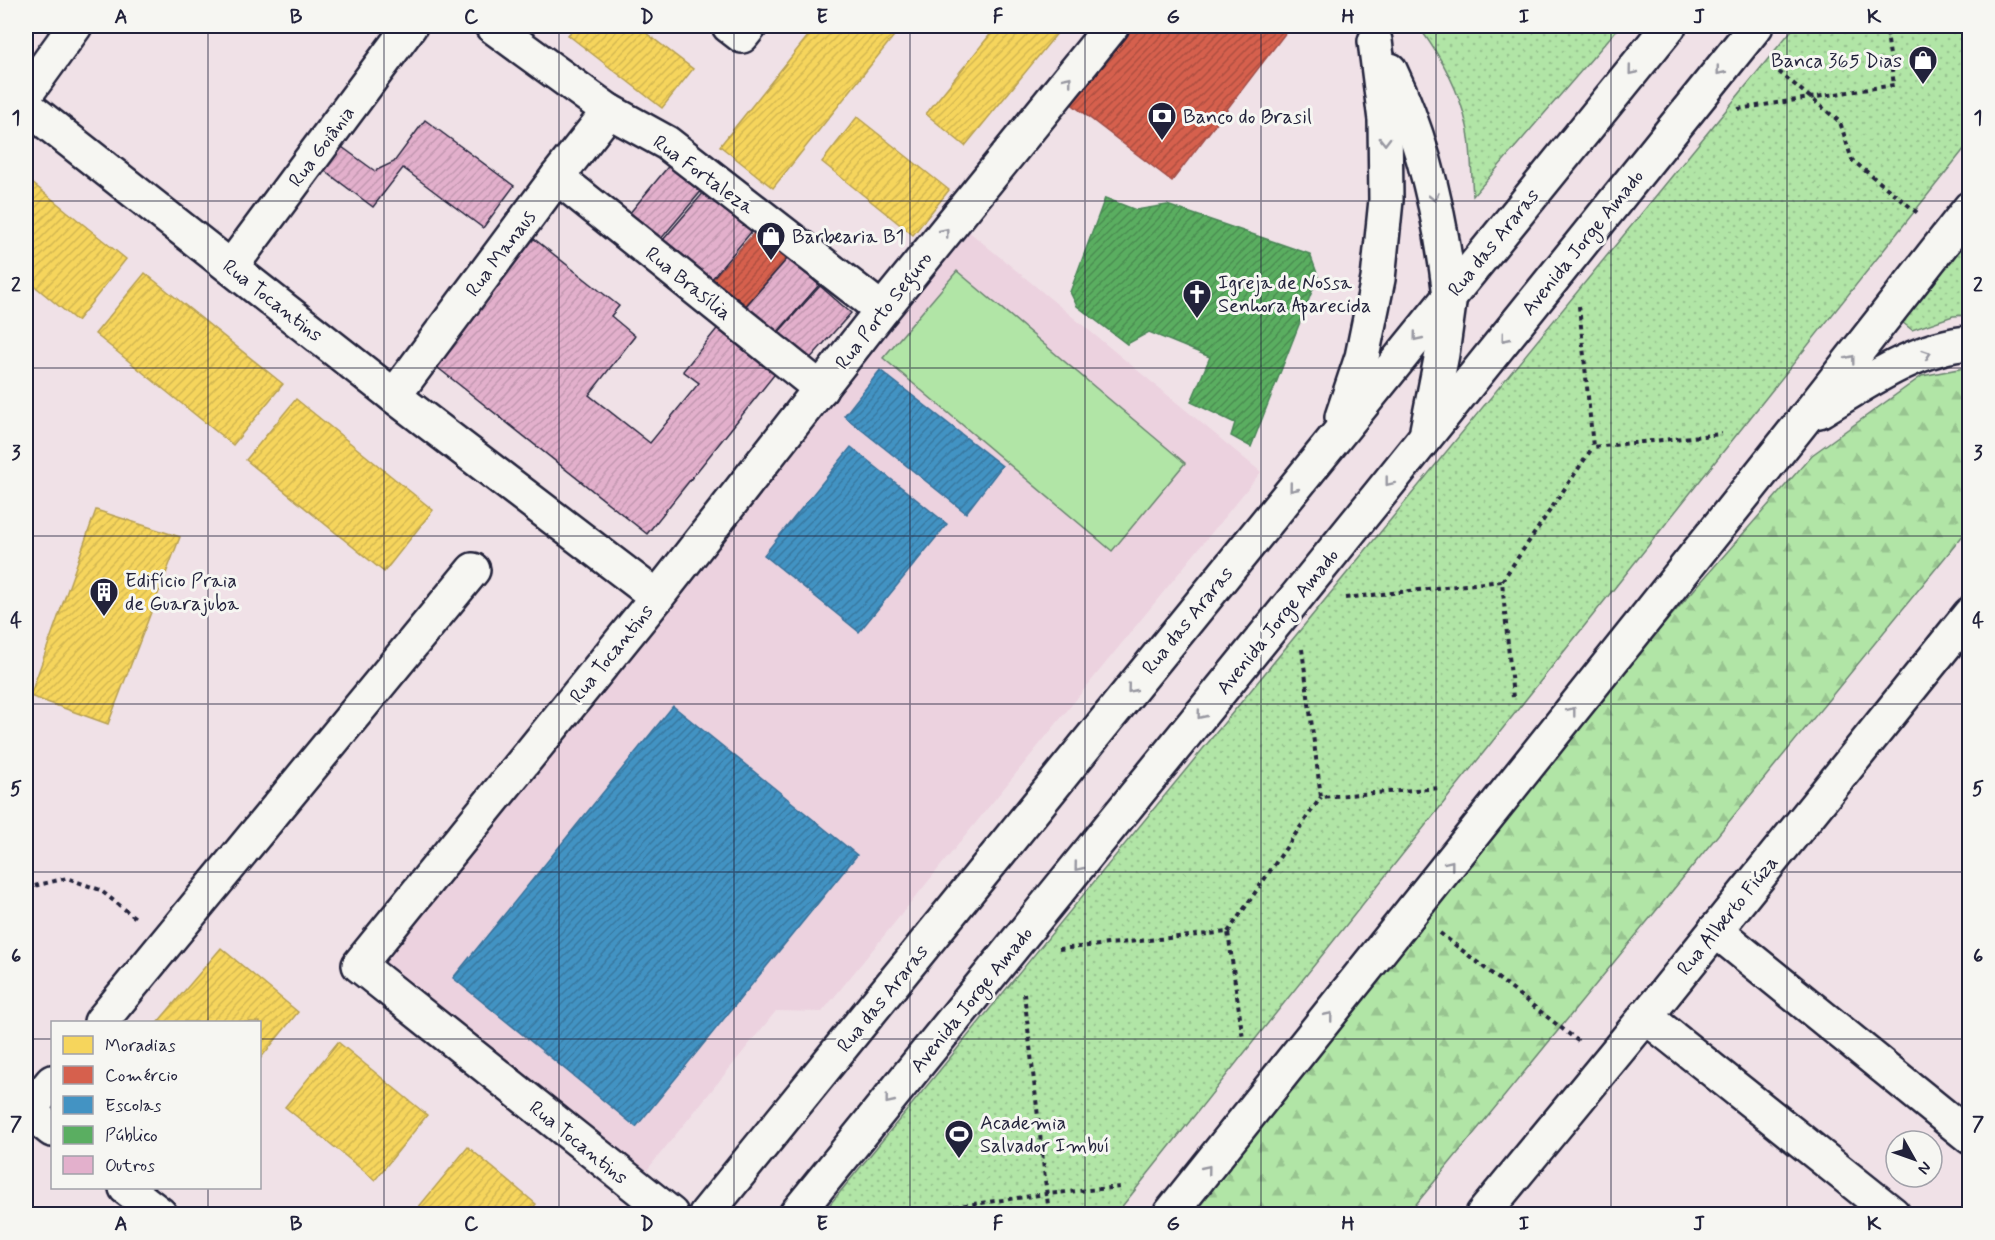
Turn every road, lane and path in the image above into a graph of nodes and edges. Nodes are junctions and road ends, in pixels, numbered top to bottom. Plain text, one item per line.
1 (75, 26) edge
2 (410, 26) edge
3 (492, 26) edge
4 (1112, 26) edge
5 (1669, 26) edge
6 (1886, 26) edge
7 (1371, 33) edge
8 (1749, 34) edge
9 (26, 94) edge
10 (1811, 98) junction
11 (26, 106) edge
12 (1735, 110) dead end
13 (609, 111) junction
14 (557, 177) junction
15 (1970, 208) edge
16 (1947, 236) junction
17 (231, 267) junction
18 (1450, 296) junction
19 (1578, 302) dead end
20 (882, 310) junction
21 (1970, 343) edge
22 (821, 389) junction
23 (394, 396) junction
24 (1802, 422) junction
25 (1337, 434) junction
26 (1722, 434) dead end
27 (1426, 436) junction
28 (1593, 447) junction
29 (473, 570) dead end
30 (1502, 581) junction
31 (657, 597) junction
32 (1336, 598) dead end
33 (1970, 614) edge
34 (1301, 642) dead end
35 (1513, 698) dead end
36 (1441, 789) dead end
37 (1321, 797) junction
38 (26, 888) edge
39 (1413, 911) junction
40 (1715, 930) junction
41 (1228, 932) junction
42 (167, 943) junction
43 (1050, 950) dead end
44 (1023, 984) dead end
45 (1645, 1016) junction
46 (104, 1021) edge
47 (1243, 1039) dead end
48 (1607, 1064) junction
49 (51, 1084) edge
50 (35, 1117) edge
51 (1970, 1137) edge
52 (1121, 1187) dead end
53 (127, 1189) edge
54 (1046, 1194) junction
55 (799, 1213) edge
56 (160, 1215) edge
57 (670, 1215) edge
58 (706, 1215) edge
59 (901, 1215) edge
60 (1049, 1215) edge
61 (1170, 1215) edge
62 (1483, 1215) edge
63 (1893, 1215) edge

1 - 9 street
2 - 17 street, Rua Goiânia
3 - 13 street, Rua Fortaleza
20 -> 4 street, Rua Porto Seguro
5 -> 18 street, Rua das Araras
6 - 10 path
7 -> 18 street
7 -> 25 street
8 - 10 path
8 -> 27 street, Avenida Jorge Amado
10 - 12 path
10 - 16 path
11 - 17 street, Rua Tocantins
13 - 14 street, Rua Manaus
13 - 20 street, Rua Fortaleza
14 - 22 street, Rua Brasília
14 - 23 street, Rua Manaus
15 - 16 street
24 -> 16 street
17 - 23 street, Rua Tocantins
18 -> 25 street, Rua das Araras
18 - 27 street
19 - 28 path
20 - 22 street, Rua Porto Seguro
24 -> 21 street
22 - 31 street, Rua Porto Seguro
23 - 31 street, Rua Tocantins
39 -> 24 street
25 -> 58 street, Rua das Araras
26 - 28 path
27 -> 55 street, Avenida Jorge Amado
28 - 30 path
29 - 42 street
30 - 32 path
30 - 35 path
31 - 57 street, Rua Tocantins
33 - 40 street, Rua Alberto Fiúza
34 - 37 path
36 - 37 path
37 - 41 path
38 - 42 path
39 - 48 path
61 -> 39 street
40 - 45 street, Rua Alberto Fiúza
40 - 51 street
41 - 43 path
41 - 47 path
42 - 46 street
44 - 54 path
45 - 48 street, Rua Alberto Fiúza
45 - 63 street
48 - 62 street, Rua Alberto Fiúza
49 - 50 street
52 - 54 path
53 - 56 street
54 - 59 path
54 - 60 path

